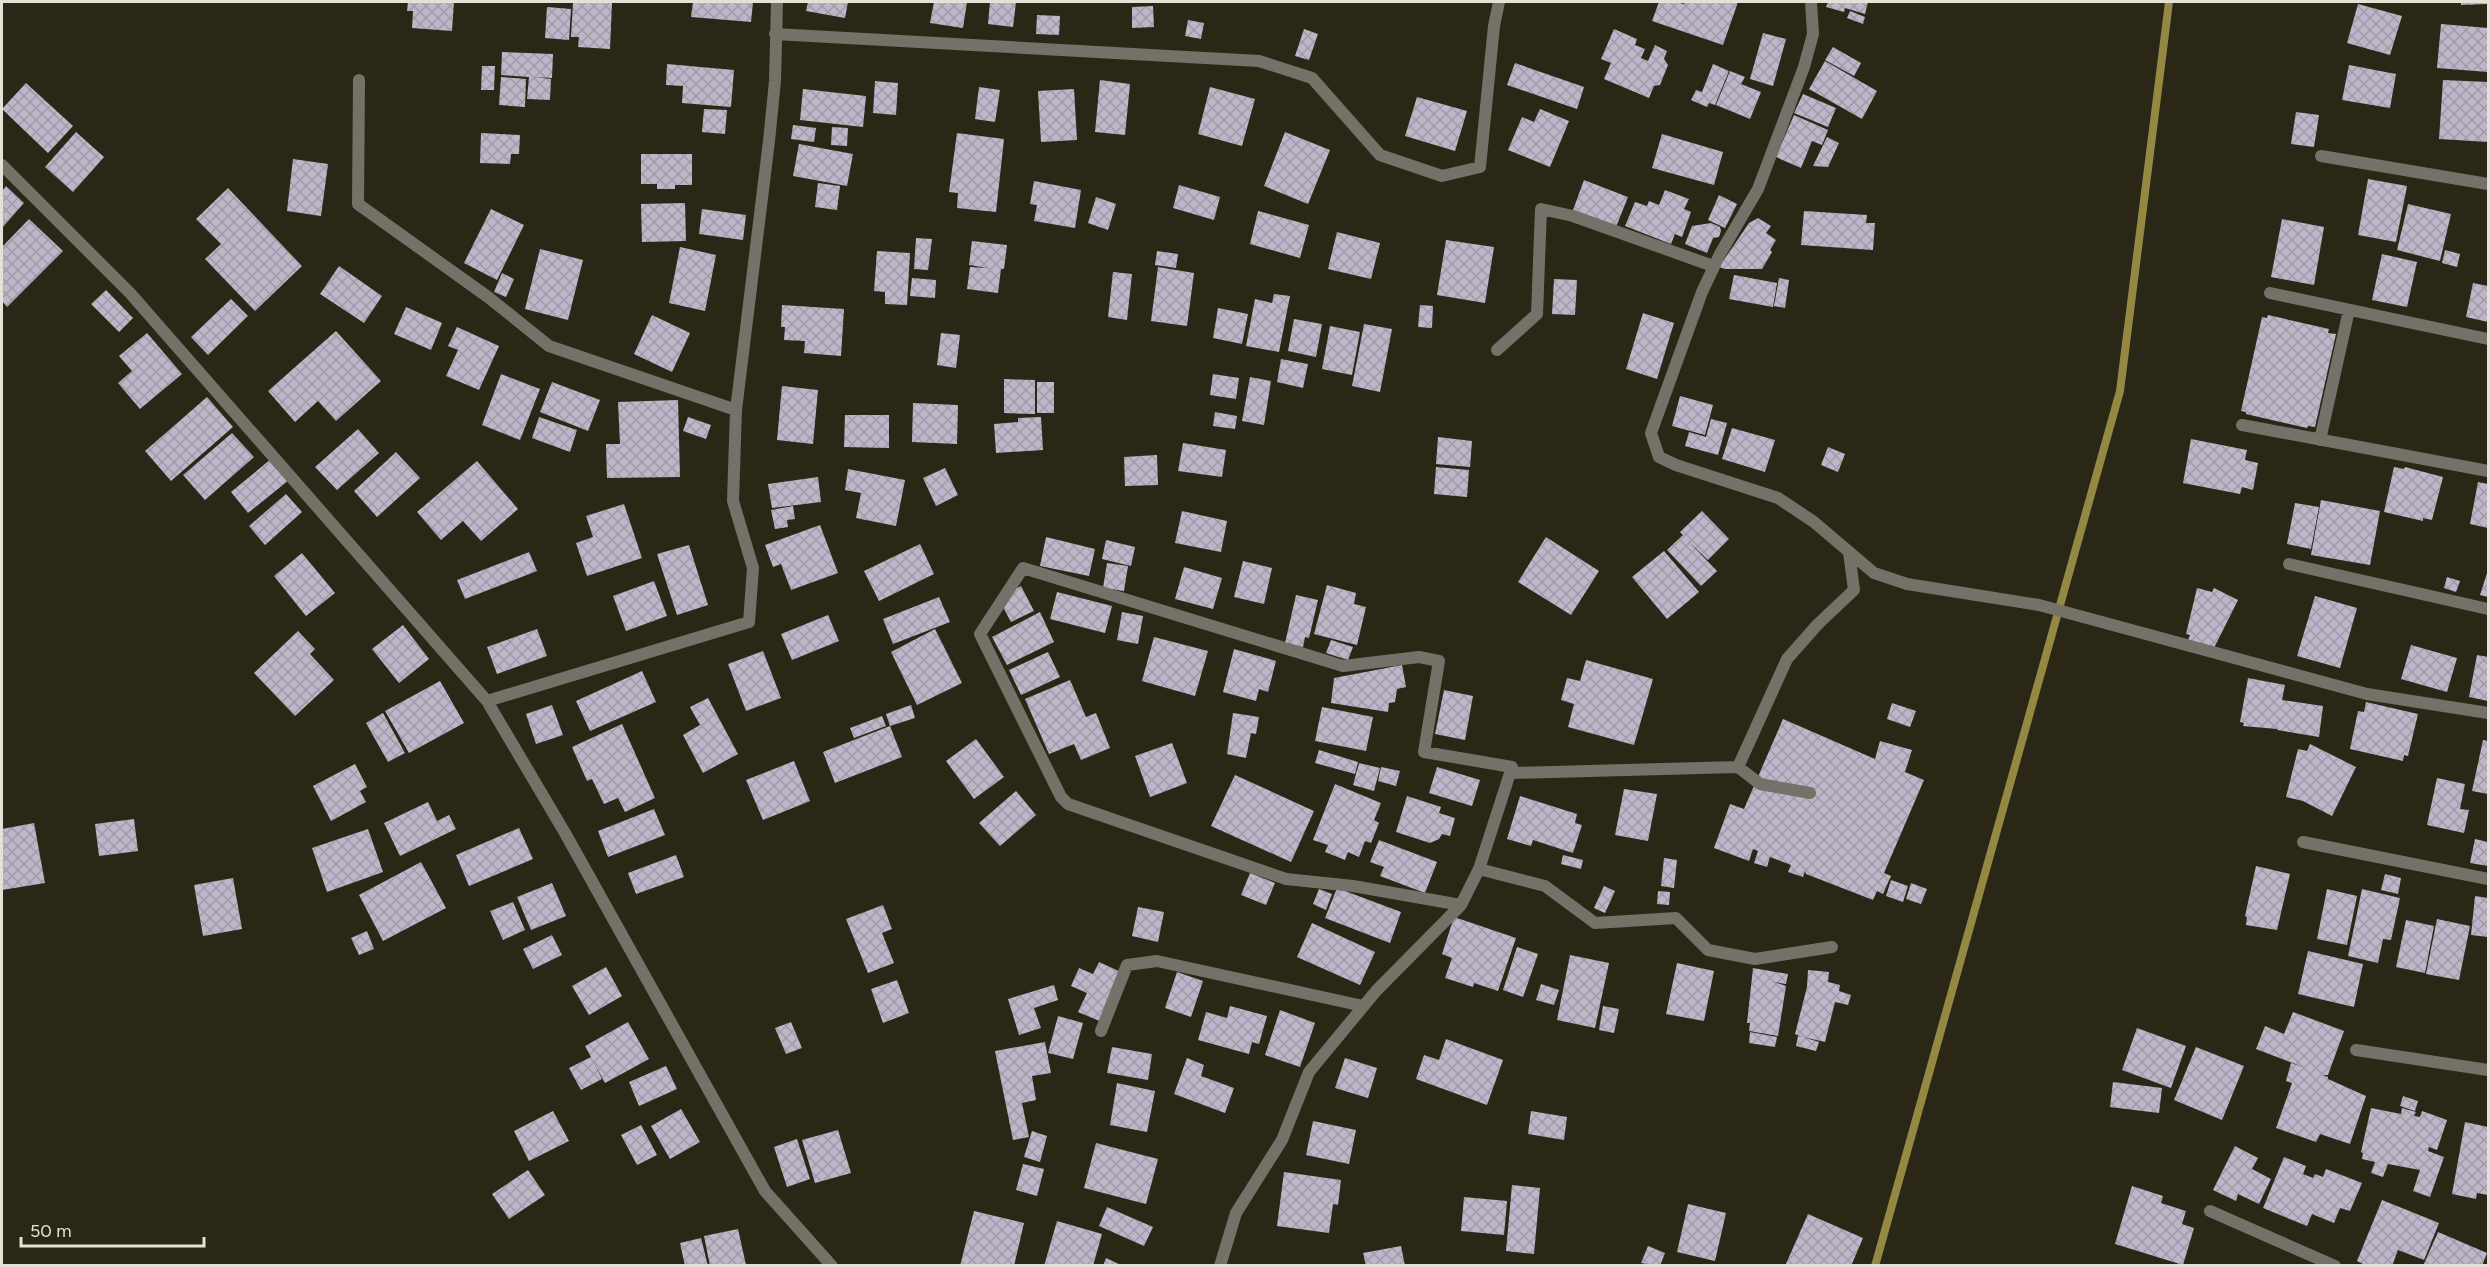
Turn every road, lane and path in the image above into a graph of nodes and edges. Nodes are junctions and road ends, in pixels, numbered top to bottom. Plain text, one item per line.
1 (777, 2) edge
2 (1499, 2) edge
3 (1810, 2) edge
4 (775, 34) junction
5 (359, 80) dead end
6 (2321, 156) dead end
7 (2, 165) edge
8 (2488, 184) edge
9 (1713, 266) junction
10 (2270, 293) dead end
11 (2349, 310) junction
12 (2488, 339) edge
13 (1497, 350) dead end
14 (736, 410) junction
15 (2242, 425) dead end
16 (2320, 440) junction
17 (2488, 471) edge
18 (1849, 552) junction
19 (2289, 564) dead end
20 (2488, 609) edge
21 (487, 700) junction
22 (2488, 713) edge
23 (1738, 767) junction
24 (1510, 773) junction
25 (1810, 793) dead end
26 (2303, 842) dead end
27 (1479, 869) junction
28 (2488, 879) edge
29 (1461, 905) junction
30 (1832, 947) dead end
31 (1363, 1006) junction
32 (1101, 1031) dead end
33 (2356, 1050) dead end
34 (2488, 1070) edge
35 (2210, 1211) dead end
36 (832, 1266) edge
37 (1220, 1266) edge
38 (2335, 1266) edge

1 - 4 street
2 - 4 street
3 - 9 street
4 - 14 street
5 - 14 street
6 - 8 street
7 - 21 street
9 - 13 street
9 - 18 street
10 - 11 street
11 - 12 street
11 - 16 street
14 - 21 street
15 - 16 street
16 - 17 street
18 - 22 street
18 - 23 street
19 - 20 street
21 - 36 street
23 - 24 street
23 - 25 street
24 - 27 street
24 - 29 street
26 - 28 street
27 - 29 street
27 - 30 street
29 - 31 street
31 - 32 street
31 - 37 street
33 - 34 street
35 - 38 street

